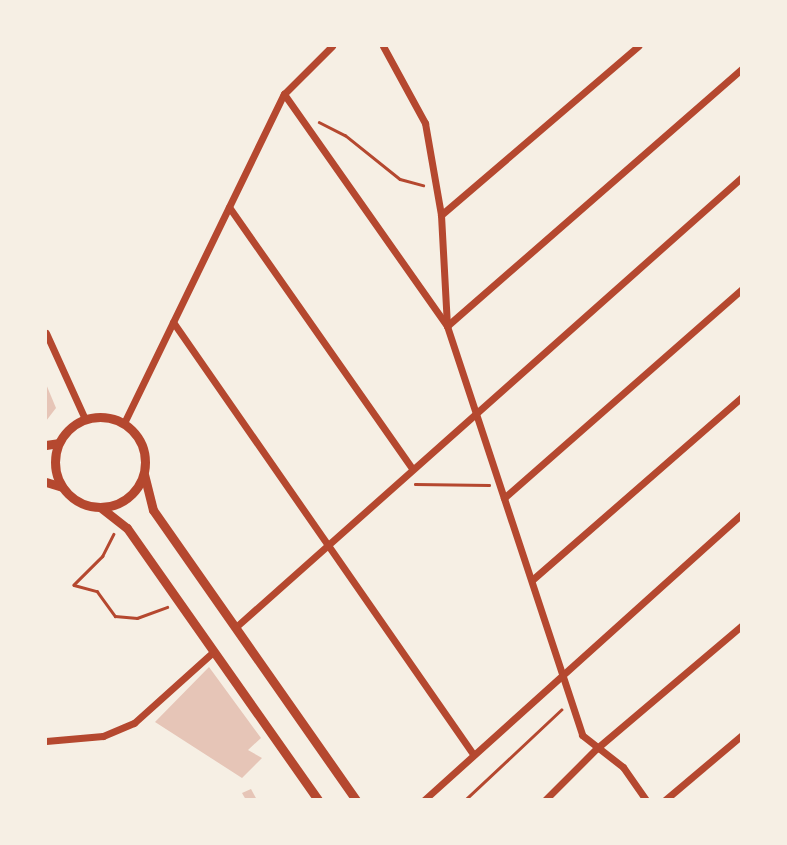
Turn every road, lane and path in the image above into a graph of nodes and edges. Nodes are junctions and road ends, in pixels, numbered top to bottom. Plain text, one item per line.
1 (332, 46) edge
2 (383, 46) edge
3 (638, 46) edge
4 (741, 68) edge
5 (284, 94) junction
6 (303, 121) junction
7 (741, 177) edge
8 (437, 186) junction
9 (229, 206) junction
10 (441, 215) junction
11 (741, 289) edge
12 (173, 322) junction
13 (447, 326) junction
14 (46, 333) edge
15 (741, 397) edge
16 (477, 413) junction
17 (85, 419) junction
18 (124, 423) junction
19 (58, 443) junction
20 (46, 445) edge
21 (409, 471) junction
22 (144, 474) junction
23 (46, 482) edge
24 (500, 485) junction
25 (62, 487) junction
26 (504, 498) junction
27 (100, 507) junction
28 (741, 514) edge
29 (127, 528) junction
30 (327, 545) junction
31 (532, 580) junction
32 (179, 603) junction
33 (741, 625) edge
34 (237, 626) junction
35 (213, 652) junction
36 (563, 673) junction
37 (571, 700) junction
38 (741, 735) edge
39 (46, 741) edge
40 (596, 749) junction
41 (473, 754) junction
42 (318, 800) edge
43 (356, 800) edge
44 (424, 800) edge
45 (465, 800) edge
46 (545, 800) edge
47 (646, 800) edge
48 (665, 800) edge

1 - 5 street
2 - 8 street
3 - 10 street
4 - 13 street
5 - 6 street
5 - 9 street
6 - 8 path
6 - 13 street
7 - 16 street
8 - 10 street
9 - 12 street
9 - 21 street
10 - 13 street
11 - 26 street
12 - 18 street
12 - 30 street
13 - 16 street
14 - 17 street
15 - 31 street
16 - 21 street
16 - 24 street
17 - 18 street
17 - 19 street
18 - 22 street
19 - 20 street
19 - 25 street
21 - 24 path
21 - 30 street
22 - 27 street
22 - 34 street
23 - 25 street
24 - 26 street
25 - 27 street
26 - 31 street
27 - 29 street
28 - 36 street
29 - 32 street
29 - 32 path
30 - 34 street
30 - 41 street
31 - 36 street
32 - 35 street
33 - 40 street
34 - 43 street
35 - 39 street
35 - 42 street
36 - 37 street
36 - 41 street
37 - 40 street
37 - 45 path
38 - 48 street
40 - 46 street
40 - 47 street
41 - 44 street

